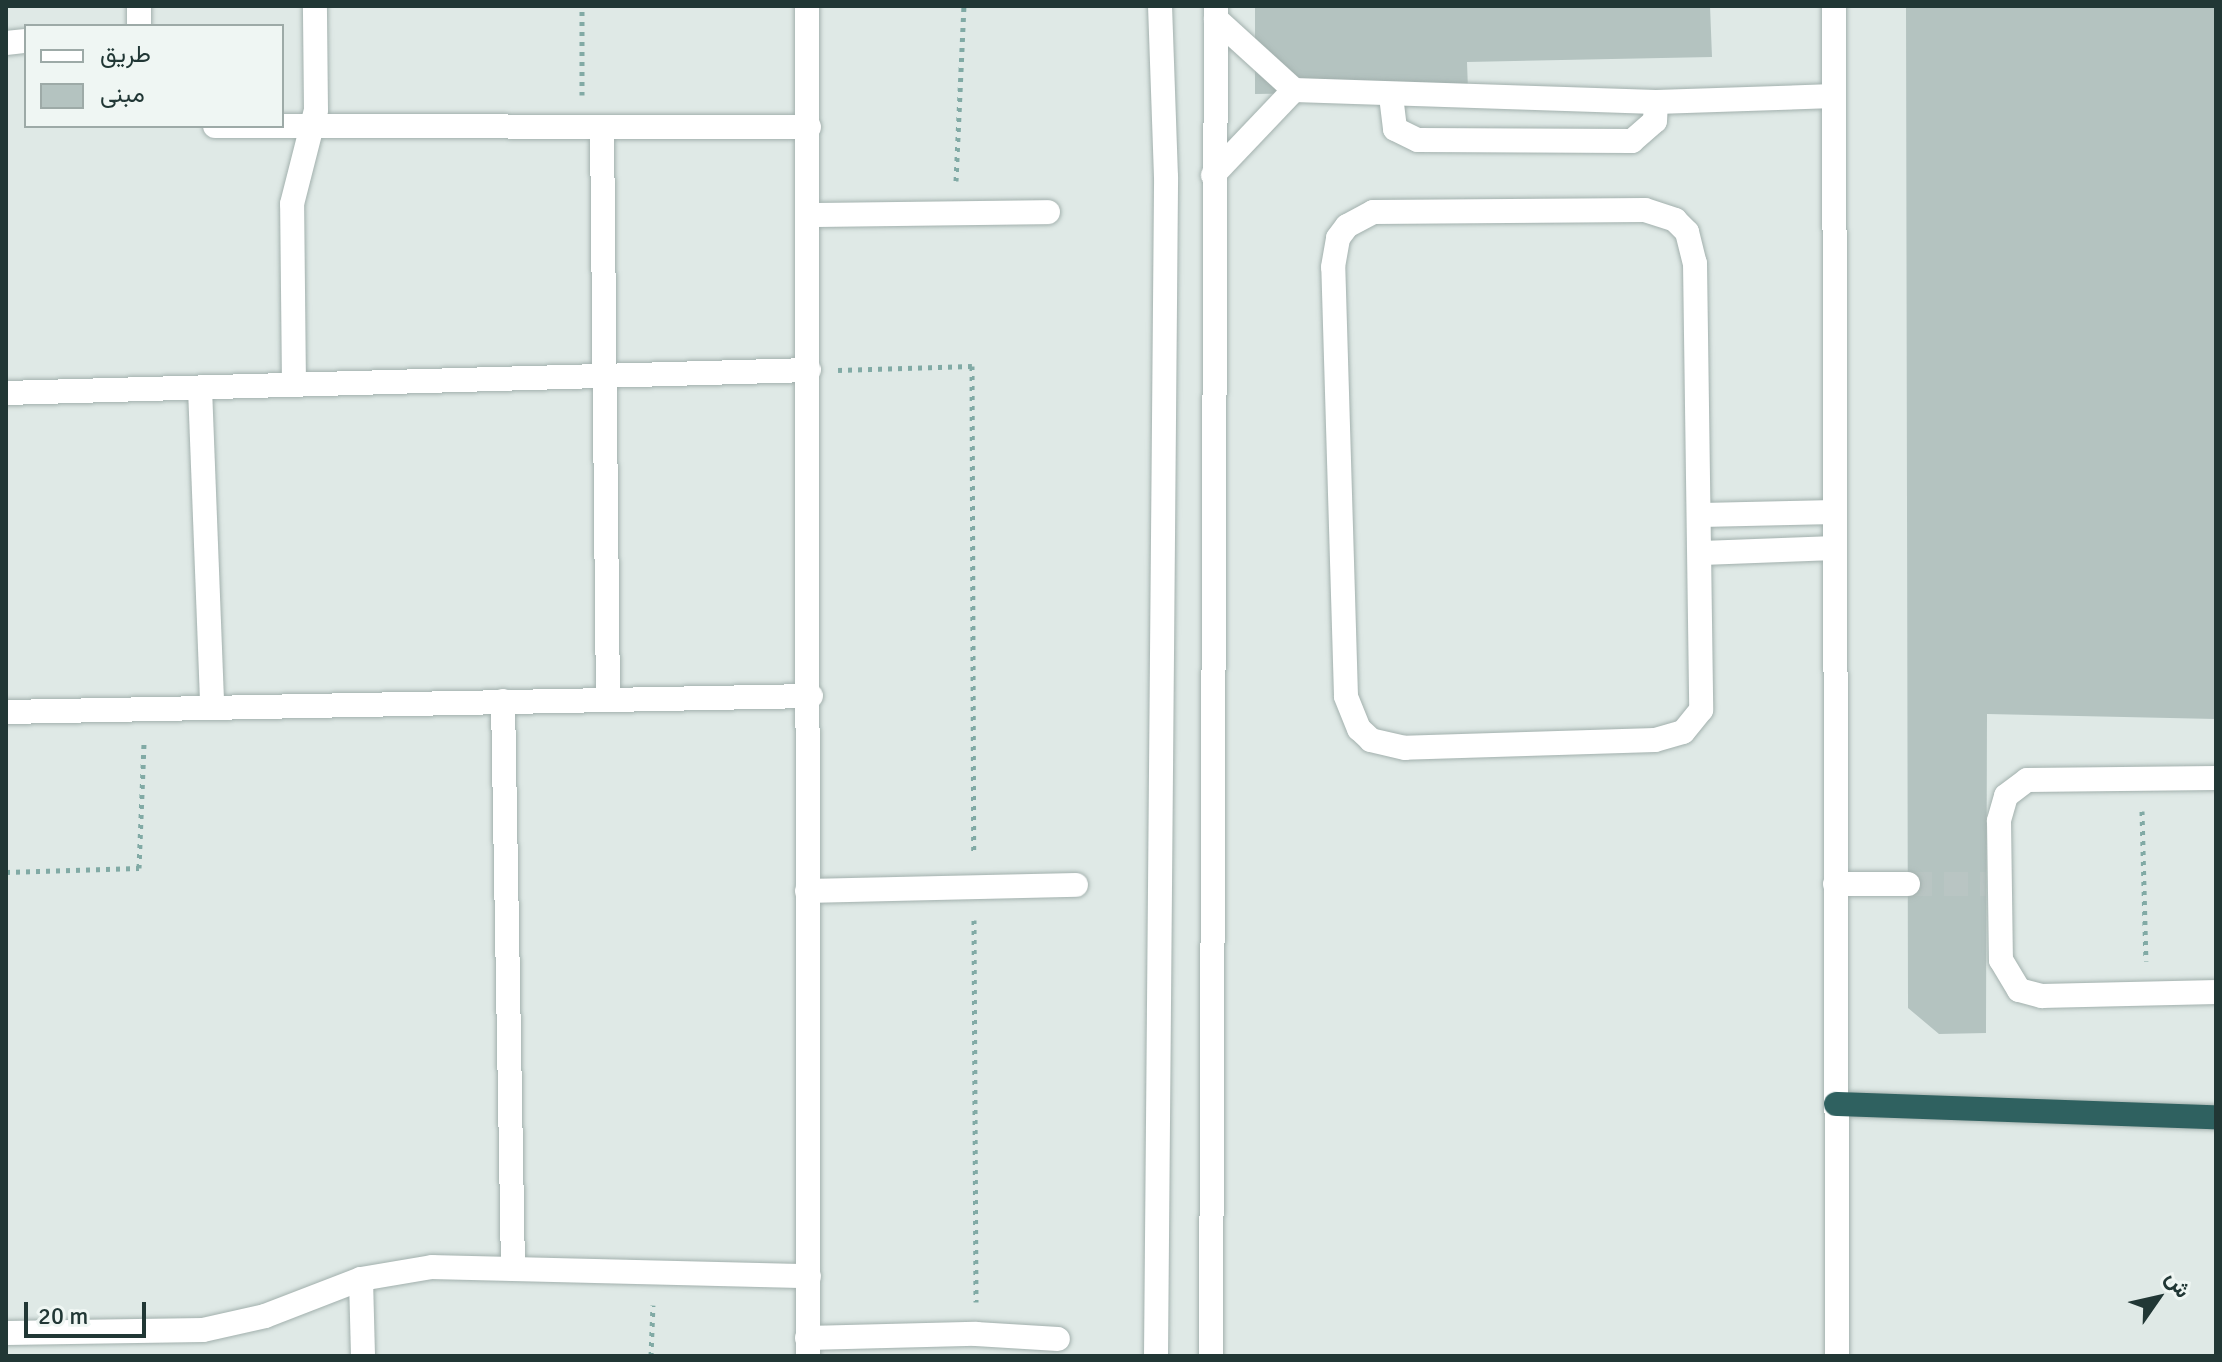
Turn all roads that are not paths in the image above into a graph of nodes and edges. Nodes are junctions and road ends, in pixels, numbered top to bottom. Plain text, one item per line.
1 (315, 6) edge
2 (807, 6) edge
3 (1160, 6) edge
4 (1834, 6) edge
5 (1216, 12) edge
6 (1294, 90) junction
7 (1391, 96) junction
8 (1834, 96) junction
9 (1656, 102) junction
10 (809, 127) junction
11 (264, 128) edge
12 (592, 128) junction
13 (312, 130) junction
14 (1213, 175) junction
15 (1048, 212) dead end
16 (808, 215) junction
17 (809, 370) junction
18 (605, 376) junction
19 (294, 385) junction
20 (200, 388) junction
21 (6, 393) edge
22 (1835, 512) junction
23 (1701, 515) junction
24 (1835, 548) junction
25 (1702, 553) junction
26 (811, 696) junction
27 (608, 699) junction
28 (503, 701) junction
29 (212, 707) junction
30 (6, 712) edge
31 (2216, 778) edge
32 (1835, 884) junction
33 (1908, 884) tunnel mouth
34 (1076, 885) dead end
35 (807, 891) junction
36 (2216, 992) edge
37 (1836, 1104) junction
38 (2216, 1117) edge
39 (513, 1269) junction
40 (809, 1276) junction
41 (361, 1279) junction
42 (6, 1333) edge
43 (1058, 1339) dead end
44 (808, 1347) edge
45 (363, 1356) edge
46 (1156, 1356) edge
47 (1211, 1356) edge
48 (1837, 1356) edge

1 - 13 street
2 - 10 street
3 - 46 street
4 - 8 street
5 - 6 street
5 - 14 street
6 - 7 street
6 - 14 street
7 - 9 street
7 - 9 street
8 - 9 street
8 - 22 street
10 - 12 street
10 - 16 street
11 - 13 street
12 - 13 street
12 - 18 street
13 - 19 street
14 - 47 street
15 - 16 street
16 - 17 street
17 - 18 street
17 - 26 street
18 - 19 street
18 - 27 street
19 - 20 street
20 - 21 street
20 - 29 street
22 - 23 street
22 - 24 street
23 - 25 street
23 - 25 street
24 - 25 street
24 - 32 street
26 - 27 street
26 - 35 street
27 - 28 street
28 - 29 street
28 - 39 street
29 - 30 street
31 - 36 street
32 - 33 street
32 - 37 street
34 - 35 street
35 - 40 street
37 - 38 highway
37 - 48 street
39 - 40 street
39 - 41 street
40 - 44 street
41 - 42 street
41 - 45 street
43 - 44 street

